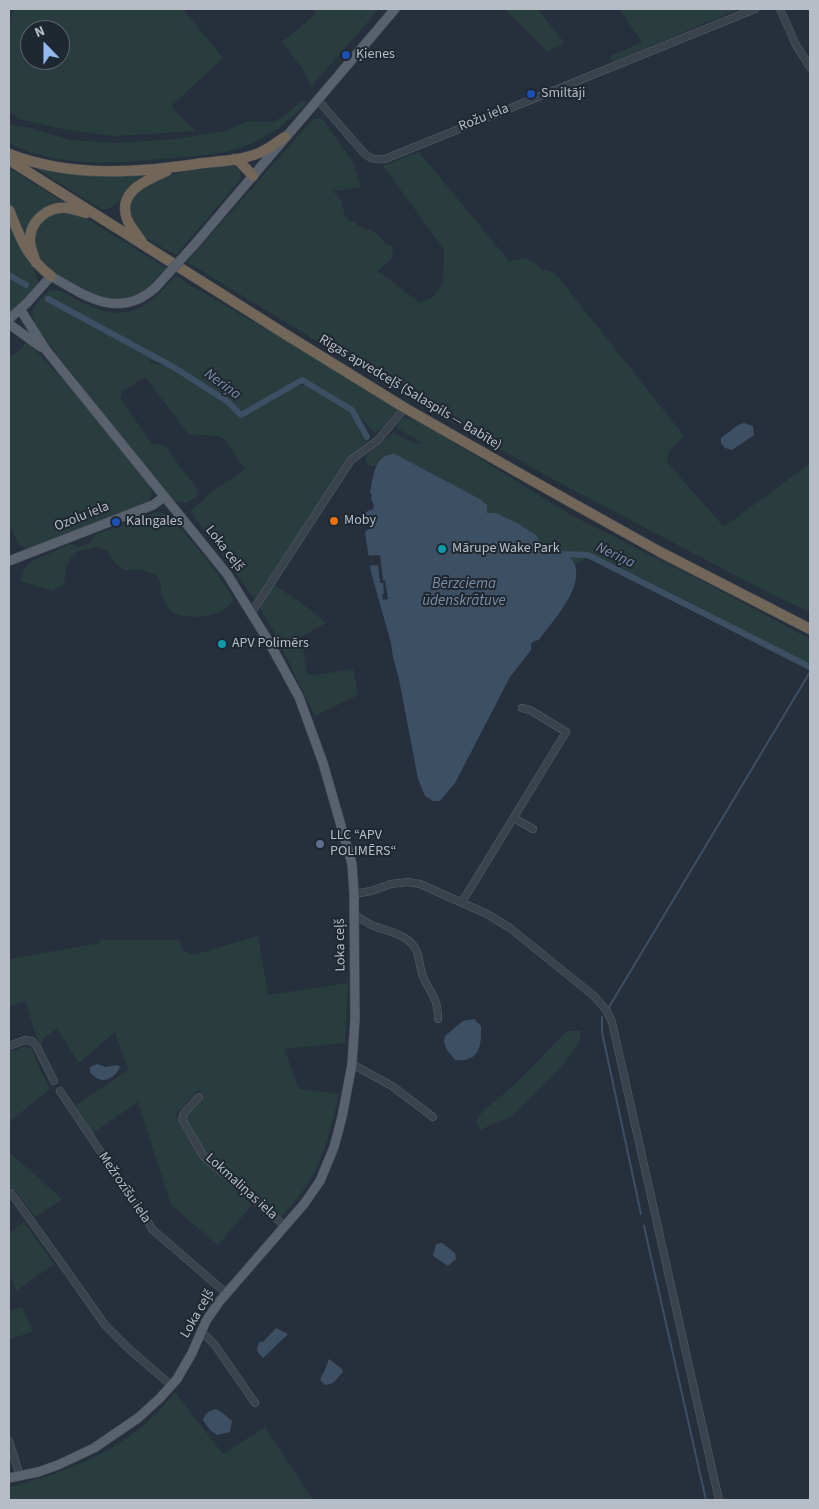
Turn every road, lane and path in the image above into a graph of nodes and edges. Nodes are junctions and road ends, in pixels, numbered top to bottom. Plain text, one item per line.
1 (395, 9) edge
2 (755, 9) edge
3 (780, 9) edge
4 (810, 67) edge
5 (317, 100) junction
6 (285, 137) junction
7 (9, 154) edge
8 (234, 159) junction
9 (9, 160) edge
10 (172, 169) junction
11 (253, 176) junction
12 (9, 210) edge
13 (101, 218) junction
14 (146, 246) junction
15 (36, 263) junction
16 (51, 276) junction
17 (20, 309) junction
18 (9, 319) edge
19 (9, 324) edge
20 (46, 350) junction
21 (405, 408) junction
22 (164, 497) junction
23 (9, 562) edge
24 (252, 612) junction
25 (810, 629) edge
26 (522, 708) dead end
27 (514, 818) junction
28 (533, 829) dead end
29 (354, 894) junction
30 (462, 902) junction
31 (354, 916) junction
32 (438, 1019) dead end
33 (9, 1046) edge
34 (352, 1064) junction
35 (54, 1081) dead end
36 (60, 1091) dead end
37 (200, 1097) dead end
38 (433, 1117) dead end
39 (9, 1193) edge
40 (285, 1226) junction
41 (226, 1293) junction
42 (201, 1331) junction
43 (172, 1386) junction
44 (255, 1403) dead end
45 (9, 1441) edge
46 (20, 1476) junction
47 (9, 1478) edge
48 (719, 1500) edge

1 - 5 main road
2 - 5 street, Rožu iela
3 - 4 street
5 - 6 main road
6 - 8 highway
6 - 11 main road
7 - 10 highway
8 - 10 highway
8 - 11 highway
9 - 13 highway, Rīgas apvedceļš (Salaspils — Babīte)
10 - 14 highway
11 - 16 main road, bridge
12 - 15 highway
13 - 14 highway, Rīgas apvedceļš (Salaspils — Babīte)
13 - 15 highway
14 - 21 highway, Rīgas apvedceļš (Salaspils — Babīte)
15 - 16 highway
16 - 17 main road
17 - 18 main road
17 - 20 main road, Loka ceļš
19 - 20 main road, Loka ceļš
20 - 22 main road, Loka ceļš
21 - 24 street
21 - 25 highway, Rīgas apvedceļš (Salaspils — Babīte)
22 - 23 main road, Ozolu iela
22 - 24 main road, Loka ceļš
24 - 29 main road, Loka ceļš
26 - 27 street
27 - 28 street
27 - 30 street
29 - 30 street
29 - 31 main road, Loka ceļš
30 - 48 street
31 - 32 street
31 - 34 main road, Loka ceļš
33 - 35 street
34 - 38 street
34 - 40 main road, Loka ceļš
36 - 41 street, Mežrozīšu iela
37 - 40 street, Lokmaliņas iela
39 - 43 street
40 - 41 main road, Loka ceļš
41 - 42 main road, Loka ceļš
42 - 43 main road, Loka ceļš
42 - 44 street
43 - 46 main road, Loka ceļš
45 - 46 street
46 - 47 main road, Loka ceļš

